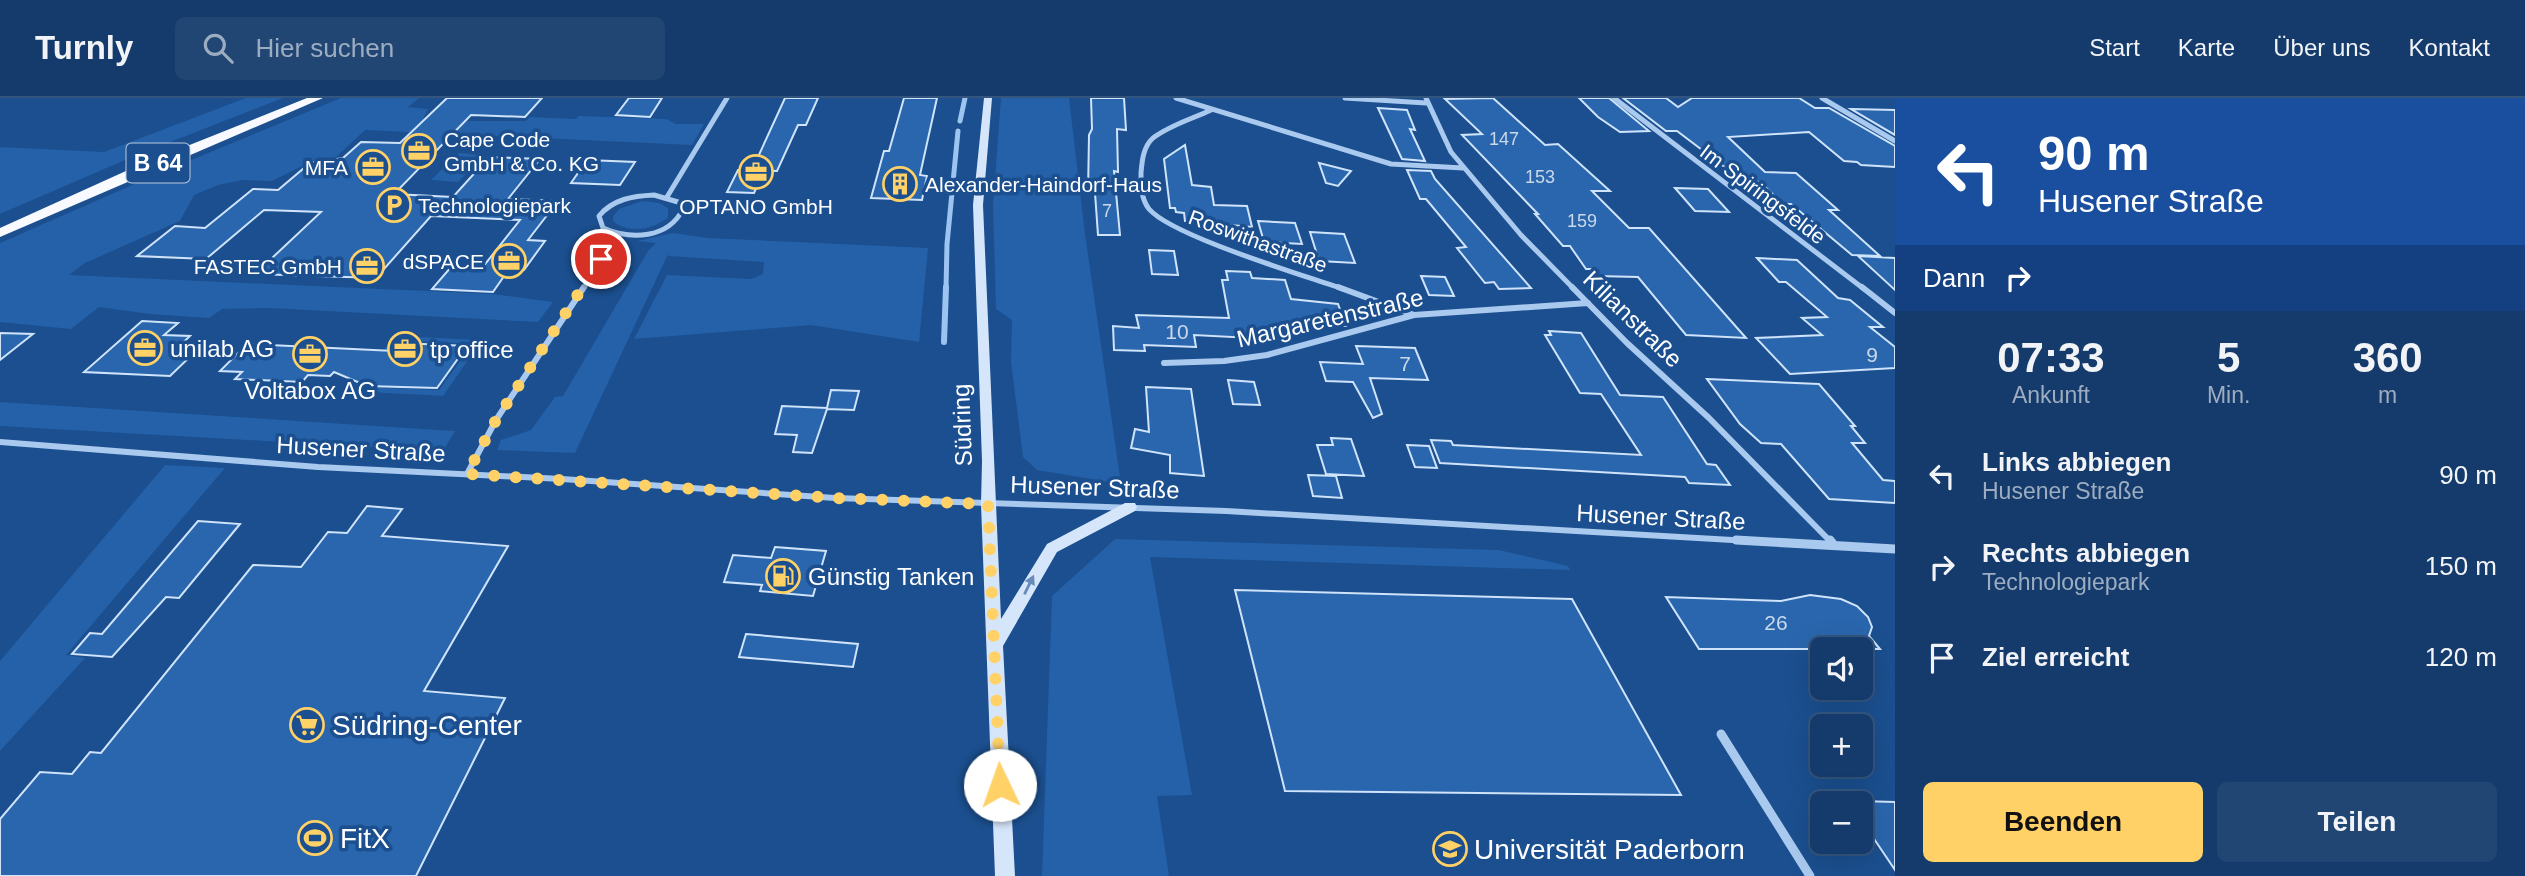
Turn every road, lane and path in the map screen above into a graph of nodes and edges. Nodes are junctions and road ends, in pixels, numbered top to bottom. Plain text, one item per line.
1 (294, 98) edge
2 (317, 98) edge
3 (727, 98) edge
4 (988, 98) edge
5 (1176, 98) edge
6 (1345, 98) edge
7 (1614, 98) edge
8 (1822, 98) edge
9 (1426, 100) edge
10 (1211, 110) junction
11 (1895, 141) edge
12 (1463, 168) junction
13 (667, 197) junction
14 (0, 220) edge
15 (0, 233) edge
16 (619, 235) junction
17 (1588, 303) junction
18 (1895, 313) edge
19 (1414, 315) junction
20 (1164, 363) dead end
21 (0, 442) edge
22 (467, 474) junction
23 (988, 504) junction
24 (1130, 507) junction
25 (1833, 545) junction
26 (1895, 549) edge
27 (996, 645) junction
28 (1721, 734) dead end
29 (1005, 876) edge
30 (1810, 876) edge

1 - 14 highway, B 64
2 - 15 highway, B 64
3 - 13 street
4 - 23 main road, Südring
5 - 10 street
6 - 9 street, Kilianstraße
7 - 18 street, Im Spiringsfelde
8 - 11 street
9 - 12 street, Kilianstraße
10 - 12 street
10 - 19 street, Roswithastraße
12 - 17 street, Kilianstraße
13 - 16 street
13 - 16 street
16 - 22 street
17 - 19 street, Margaretenstraße
17 - 25 street, Kilianstraße
19 - 20 street, Margaretenstraße
21 - 22 street, Husener Straße
22 - 23 street, Husener Straße
23 - 24 street, Husener Straße
23 - 27 main road, Südring
24 - 25 street, Husener Straße
27 -> 24 main road
25 - 26 street, Husener Straße
27 - 29 main road, Südring
28 - 30 street

